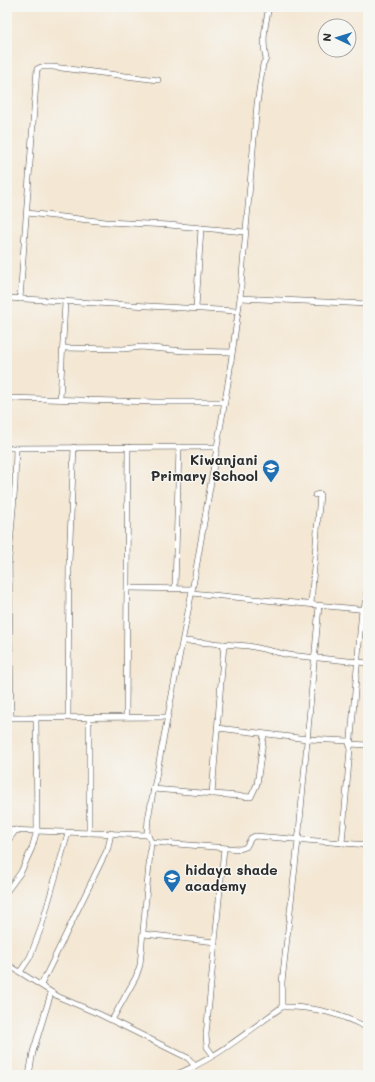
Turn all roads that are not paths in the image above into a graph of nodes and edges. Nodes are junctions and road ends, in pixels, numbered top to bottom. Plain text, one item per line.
1 (269, 7) edge
2 (158, 80) dead end
3 (27, 213) junction
4 (201, 228) junction
5 (245, 232) junction
6 (368, 284) edge
7 (7, 298) edge
8 (240, 298) junction
9 (20, 299) junction
10 (65, 302) junction
11 (367, 304) edge
12 (196, 308) junction
13 (237, 311) junction
14 (63, 348) junction
15 (232, 352) junction
16 (7, 398) edge
17 (60, 399) junction
18 (225, 402) junction
19 (74, 447) junction
20 (128, 447) junction
21 (179, 447) junction
22 (216, 447) junction
23 (7, 448) edge
24 (16, 448) junction
25 (315, 495) dead end
26 (368, 585) edge
27 (128, 588) junction
28 (175, 588) junction
29 (192, 591) junction
30 (310, 604) junction
31 (319, 606) junction
32 (365, 609) edge
33 (183, 641) junction
34 (224, 644) junction
35 (315, 658) junction
36 (357, 662) junction
37 (368, 663) edge
38 (36, 717) junction
39 (68, 717) junction
40 (126, 717) junction
41 (167, 717) junction
42 (9, 718) edge
43 (89, 718) junction
44 (218, 728) junction
45 (264, 734) junction
46 (307, 739) junction
47 (350, 742) junction
48 (368, 745) edge
49 (153, 789) junction
50 (212, 794) junction
51 (7, 830) edge
52 (16, 830) junction
53 (37, 830) junction
54 (68, 833) junction
55 (89, 833) junction
56 (111, 833) junction
57 (148, 836) junction
58 (299, 840) junction
59 (7, 842) edge
60 (152, 842) junction
61 (342, 843) junction
62 (368, 845) edge
63 (224, 848) junction
64 (7, 891) edge
65 (144, 934) junction
66 (215, 942) junction
67 (7, 964) edge
68 (20, 972) junction
69 (41, 986) junction
70 (51, 992) junction
71 (282, 1007) junction
72 (112, 1020) junction
73 (368, 1028) edge
74 (213, 1056) junction
75 (195, 1066) junction
76 (29, 1075) edge
77 (174, 1075) edge

1 - 5 street
2 - 3 street
3 - 4 street
3 - 9 street
4 - 5 street
4 - 12 street
5 - 8 street
6 - 11 street
7 - 9 street
8 - 11 street
8 - 13 street
9 - 10 street
10 - 12 street
10 - 14 street
12 - 13 street
13 - 15 street
14 - 15 street
14 - 17 street
15 - 18 street
16 - 17 street
17 - 18 street
18 - 22 street
19 - 20 street
19 - 24 street
19 - 39 street
20 - 21 street
20 - 27 street
21 - 22 street
21 - 28 street
22 - 29 street
23 - 24 street
24 - 42 street
25 - 30 street
26 - 32 street
27 - 28 street
27 - 40 street
28 - 29 street
29 - 30 street
29 - 33 street
30 - 31 street
31 - 32 street
31 - 35 street
32 - 36 street
33 - 34 street
33 - 41 street
34 - 35 street
34 - 44 street
35 - 36 street
35 - 46 street
36 - 37 street
36 - 47 street
38 - 39 street
38 - 42 street
38 - 53 street
39 - 43 street
40 - 41 street
40 - 43 street
41 - 49 street
43 - 55 street
44 - 45 street
44 - 50 street
45 - 46 street
45 - 50 street
46 - 47 street
46 - 58 street
47 - 48 street
47 - 61 street
49 - 50 street
49 - 57 street
51 - 52 street
52 - 53 street
52 - 59 street
53 - 54 street
53 - 64 street
54 - 55 street
54 - 68 street
55 - 56 street
56 - 57 street
56 - 69 street
57 - 60 street
58 - 61 street
58 - 63 street
58 - 71 street
60 - 63 street
60 - 65 street
61 - 62 street
63 - 66 street
65 - 66 street
65 - 72 street
66 - 74 street
67 - 68 street
68 - 69 street
69 - 70 street
70 - 72 street
70 - 76 street
71 - 73 street
71 - 74 street
72 - 75 street
74 - 75 street
75 - 77 street

